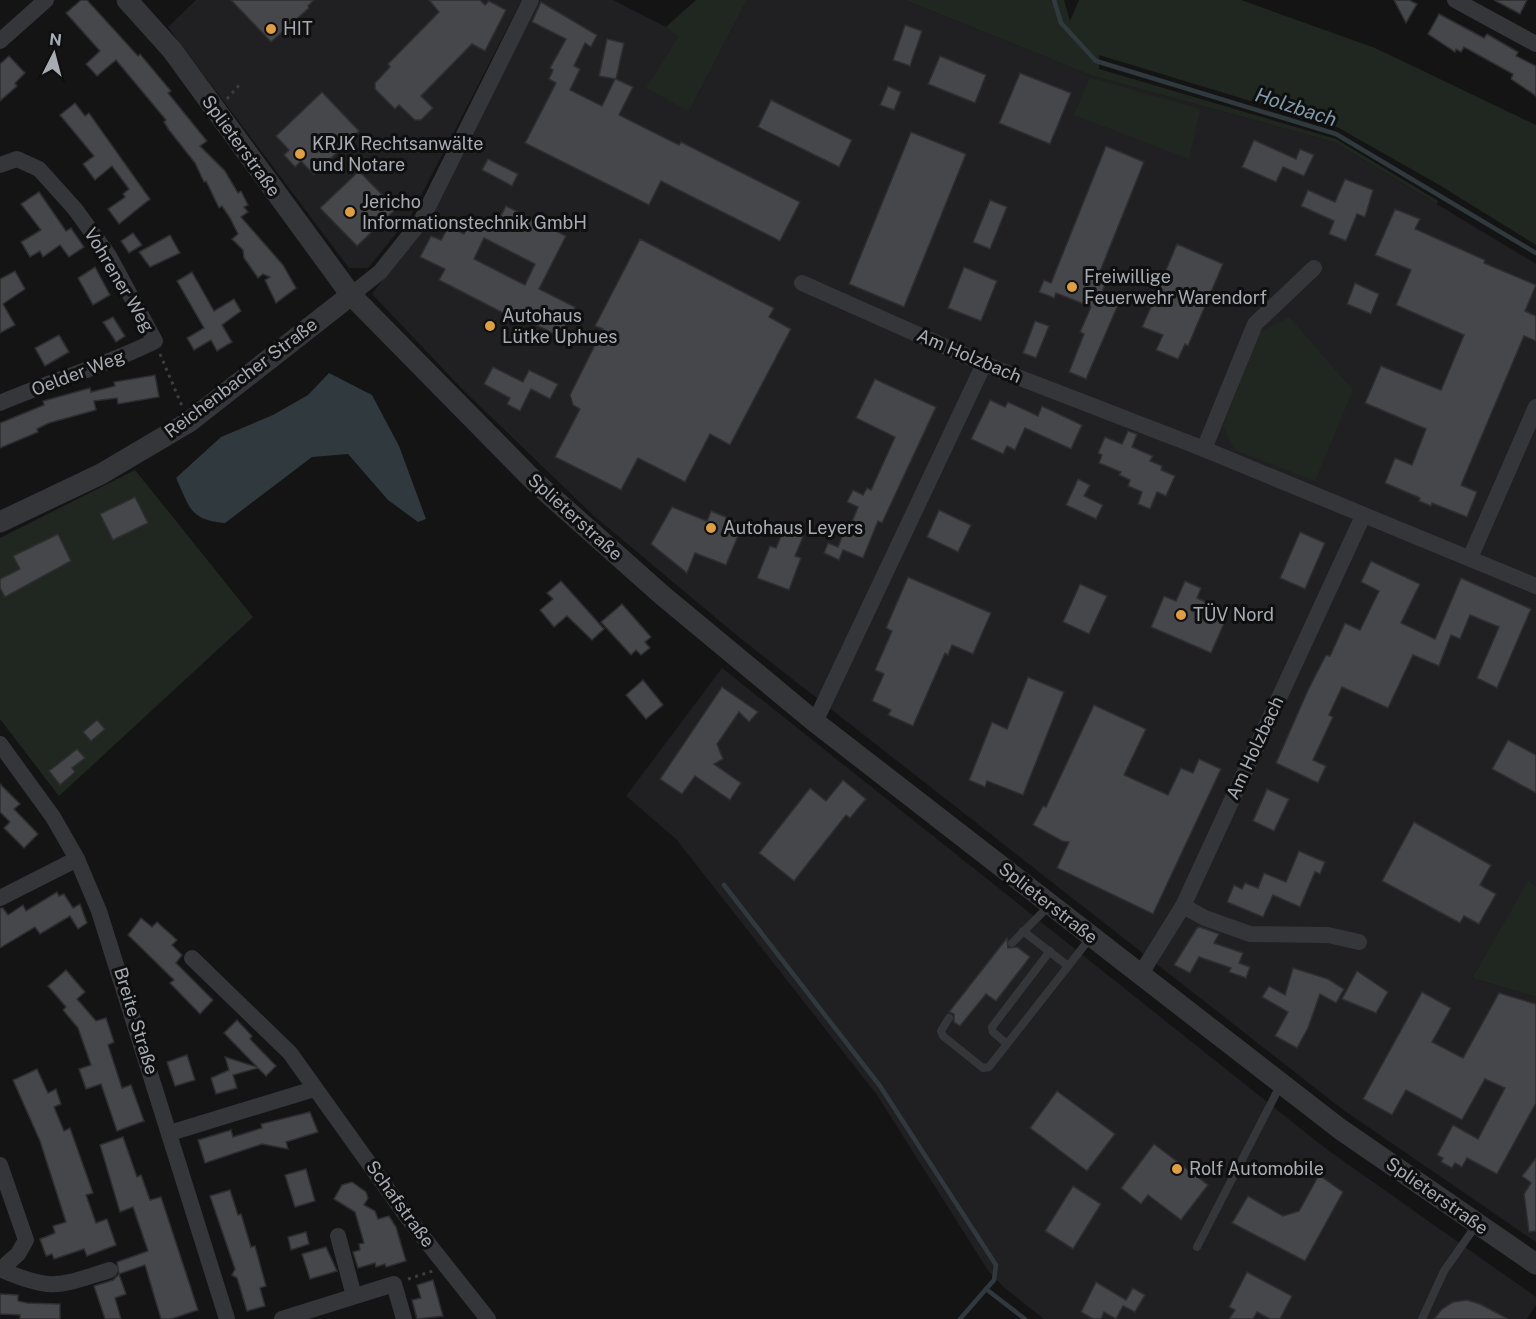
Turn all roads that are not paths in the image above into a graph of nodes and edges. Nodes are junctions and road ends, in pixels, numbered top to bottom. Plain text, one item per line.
1 (46, 0) edge
2 (127, 0) edge
3 (531, 0) edge
4 (1455, 0) edge
5 (0, 41) edge
6 (1536, 44) edge
7 (0, 165) edge
8 (1314, 268) dead end
9 (802, 284) dead end
10 (351, 295) junction
11 (155, 341) joint
12 (984, 364) junction
13 (0, 403) edge
14 (1536, 407) edge
15 (1204, 449) junction
16 (1363, 516) junction
17 (0, 522) edge
18 (1470, 558) junction
19 (1536, 586) edge
20 (815, 722) junction
21 (0, 744) edge
22 (77, 859) junction
23 (0, 898) edge
24 (1051, 905) junction
25 (1183, 906) junction
26 (1023, 931) junction
27 (1091, 937) junction
28 (1359, 942) dead end
29 (1012, 943) dead end
30 (1050, 951) junction
31 (192, 958) dead end
32 (1068, 966) junction
33 (1140, 975) junction
34 (949, 1018) dead end
35 (1006, 1044) junction
36 (1281, 1084) junction
37 (314, 1089) junction
38 (170, 1133) junction
39 (0, 1165) edge
40 (1478, 1224) junction
41 (338, 1236) dead end
42 (1197, 1247) dead end
43 (1536, 1264) edge
44 (0, 1270) edge
45 (110, 1270) dead end
46 (354, 1296) junction
47 (227, 1319) edge
48 (282, 1319) edge
49 (405, 1319) edge
50 (488, 1319) edge
51 (1422, 1319) edge

1 - 5 street
2 - 10 street, Splieterstraße
3 - 10 street
4 - 6 street
7 - 11 street, Vohrener Weg
8 - 15 street
9 - 12 street, Am Holzbach
10 - 17 street, Reichenbacher Straße
10 - 20 street, Splieterstraße
11 - 13 street, Oelder Weg
12 - 15 street, Am Holzbach
12 - 20 street
14 - 18 street
15 - 16 street, Am Holzbach
16 - 18 street, Am Holzbach
16 - 25 street, Am Holzbach
18 - 19 street, Am Holzbach
20 - 24 street, Splieterstraße
21 - 22 street, Breite Straße
22 - 23 street
22 - 38 street, Breite Straße
24 - 26 lane
24 - 27 street, Splieterstraße
25 - 28 street
25 - 33 street, Am Holzbach
26 - 29 lane
26 - 30 lane
27 - 32 lane
27 - 33 street, Splieterstraße
30 - 32 lane
30 - 35 lane
31 - 37 street, Schafstraße
32 - 35 lane
33 - 36 street, Splieterstraße
34 - 35 lane
36 - 40 street, Splieterstraße
36 - 42 lane
37 - 38 street
37 - 50 street, Schafstraße
38 - 47 street, Breite Straße
39 - 44 street
40 - 43 street, Splieterstraße
40 - 51 lane
41 - 46 street
44 - 45 street
46 - 48 street
46 - 49 street

